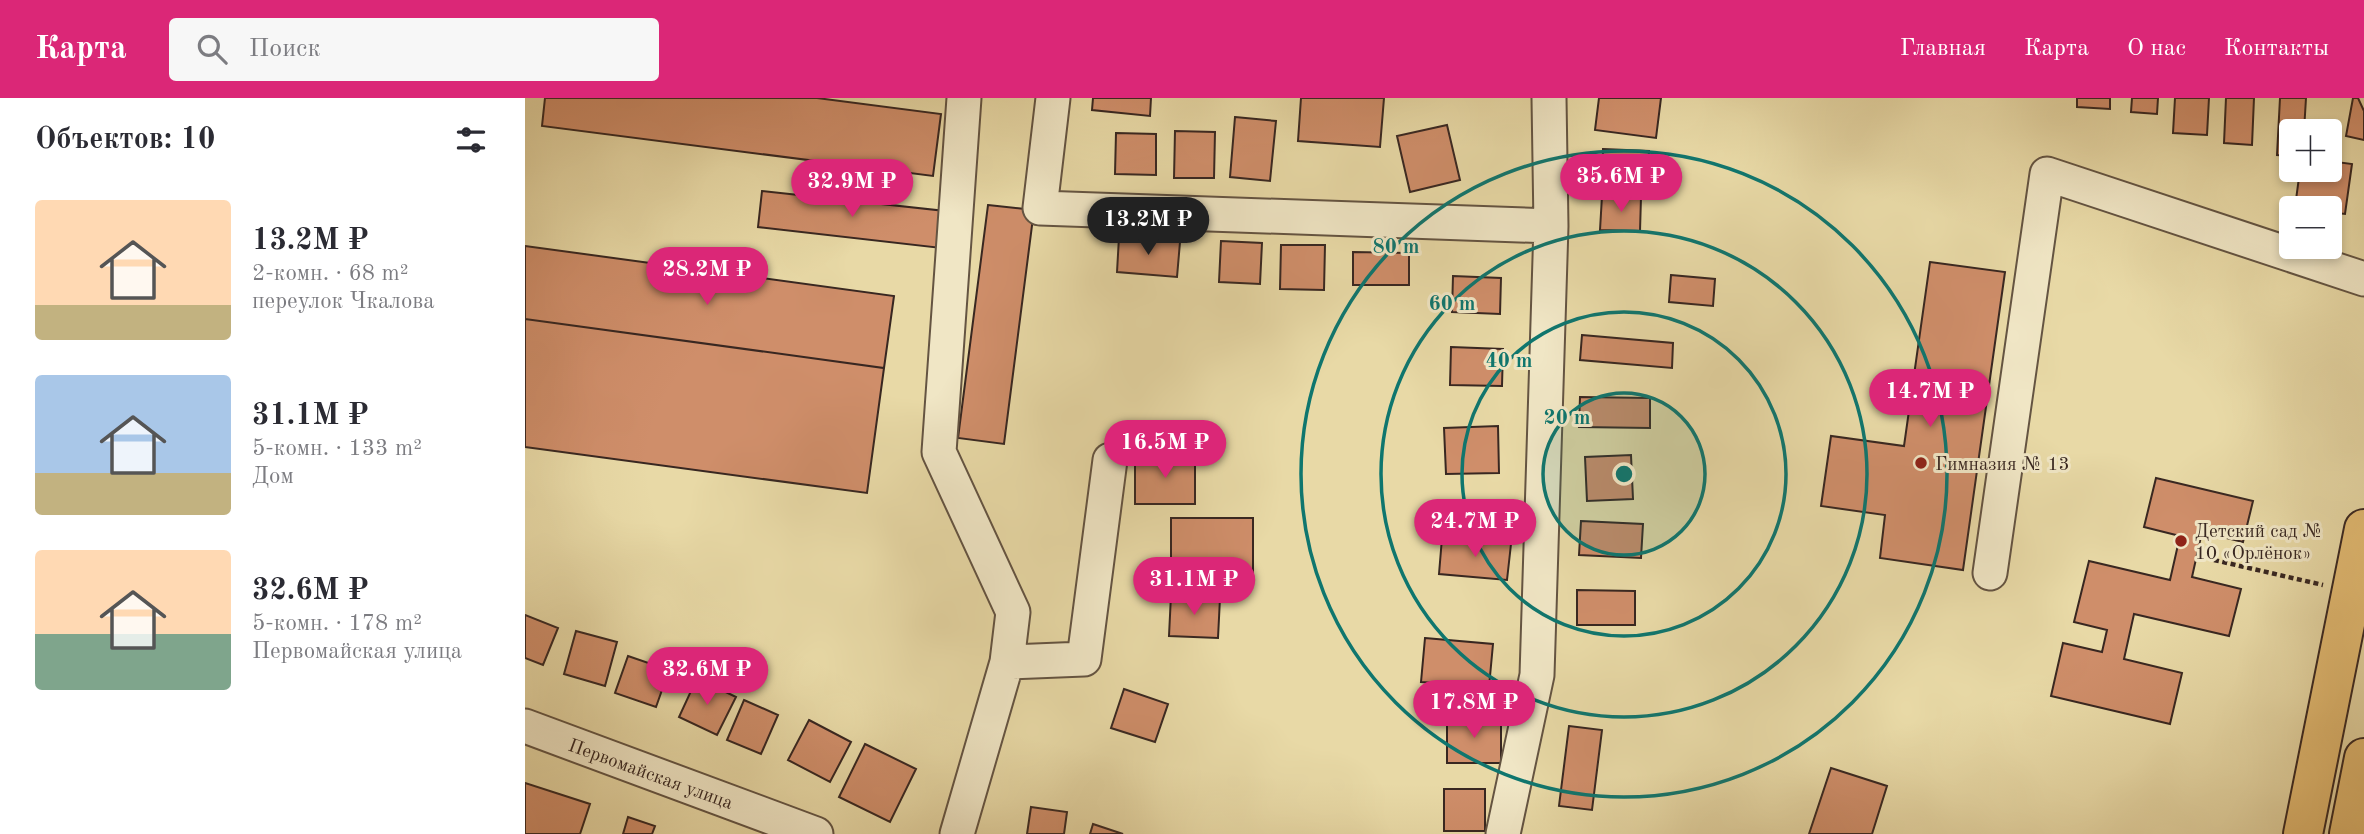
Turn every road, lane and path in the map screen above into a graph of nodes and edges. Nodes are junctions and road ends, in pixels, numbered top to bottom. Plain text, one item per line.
1 (964, 98) edge
2 (1053, 98) edge
3 (1549, 98) edge
4 (1551, 226) junction
5 (2364, 279) edge
6 (1110, 460) dead end
7 (2364, 529) edge
8 (2214, 560) dead end
9 (1990, 573) dead end
10 (2334, 588) dead end
11 (1007, 662) junction
12 (525, 726) edge
13 (2364, 758) edge
14 (816, 834) edge
15 (957, 834) edge
16 (1503, 834) edge
17 (2302, 834) edge
18 (2349, 834) edge

1 - 11 street
2 - 4 street
3 - 4 street
4 - 16 street
5 - 9 street
6 - 11 street
7 - 17 main road
8 - 10 path
11 - 15 street
12 - 14 street, Первомайская улица
13 - 18 main road

